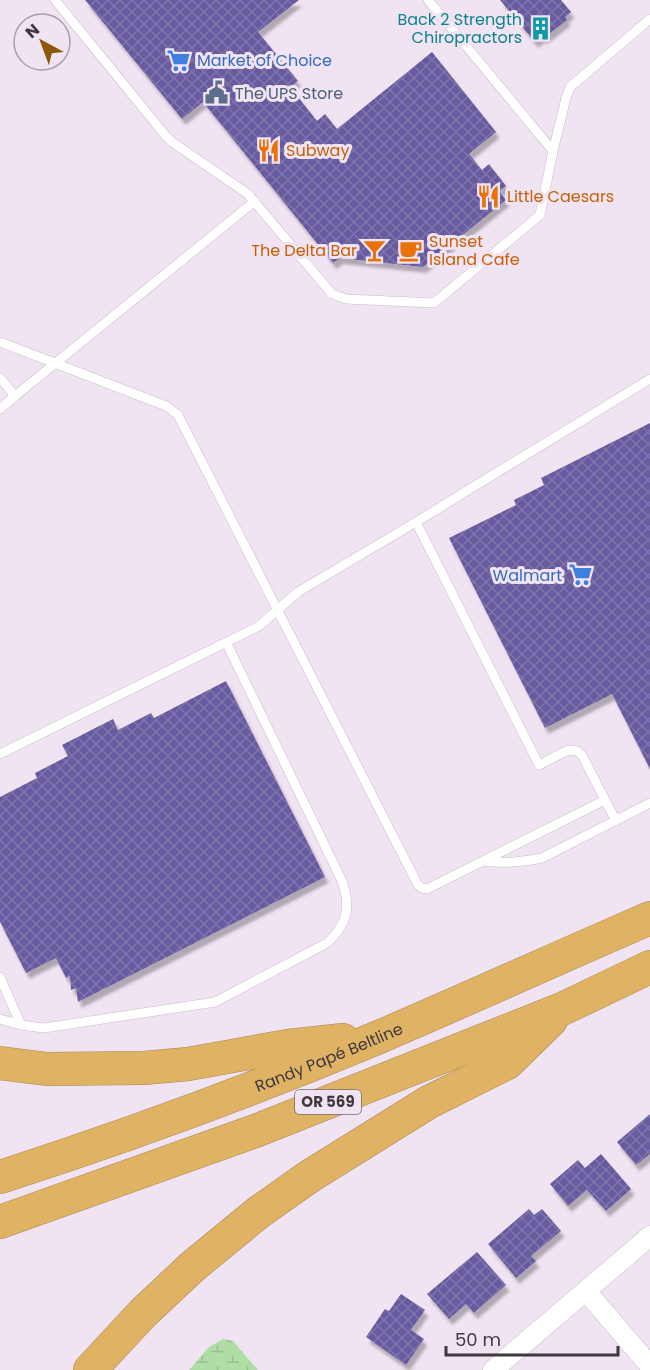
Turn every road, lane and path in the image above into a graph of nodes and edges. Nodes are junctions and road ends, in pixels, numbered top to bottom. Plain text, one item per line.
1 (55, 0) edge
2 (428, 0) edge
3 (650, 19) edge
4 (553, 150) junction
5 (255, 201) junction
6 (0, 342) edge
7 (56, 363) junction
8 (0, 378) edge
9 (650, 379) edge
10 (15, 396) junction
11 (0, 409) edge
12 (416, 522) junction
13 (278, 609) junction
14 (225, 642) junction
15 (0, 754) edge
16 (605, 800) junction
17 (650, 803) edge
18 (616, 821) junction
19 (483, 861) junction
20 (650, 918) edge
21 (650, 967) edge
22 (0, 976) edge
23 (562, 1009) junction
24 (0, 1019) edge
25 (21, 1025) junction
26 (380, 1036) junction
27 (0, 1063) edge
28 (0, 1177) edge
29 (0, 1222) edge
30 (650, 1236) edge
31 (586, 1291) junction
32 (650, 1366) edge
33 (90, 1370) edge
34 (493, 1370) edge

1 - 5 lane
2 - 4 lane
3 - 4 lane
4 - 5 lane
5 - 7 lane
6 - 7 lane
7 - 10 lane
7 - 13 lane
8 - 10 lane
9 - 12 lane
10 - 11 lane
12 - 13 lane
12 - 16 lane
13 - 14 lane
13 - 19 lane
14 - 15 lane
14 - 25 lane
16 - 18 lane
16 - 19 lane
17 - 18 lane
18 - 19 lane
20 - 26 highway, Randy Papé Beltline / OR 569
21 - 23 highway, OR 569
22 - 25 lane
23 - 29 highway, OR 569
23 - 33 highway
24 - 25 lane
26 - 27 highway
26 - 28 highway, Randy Papé Beltline / OR 569
30 - 31 street
31 - 32 street
31 - 34 street

